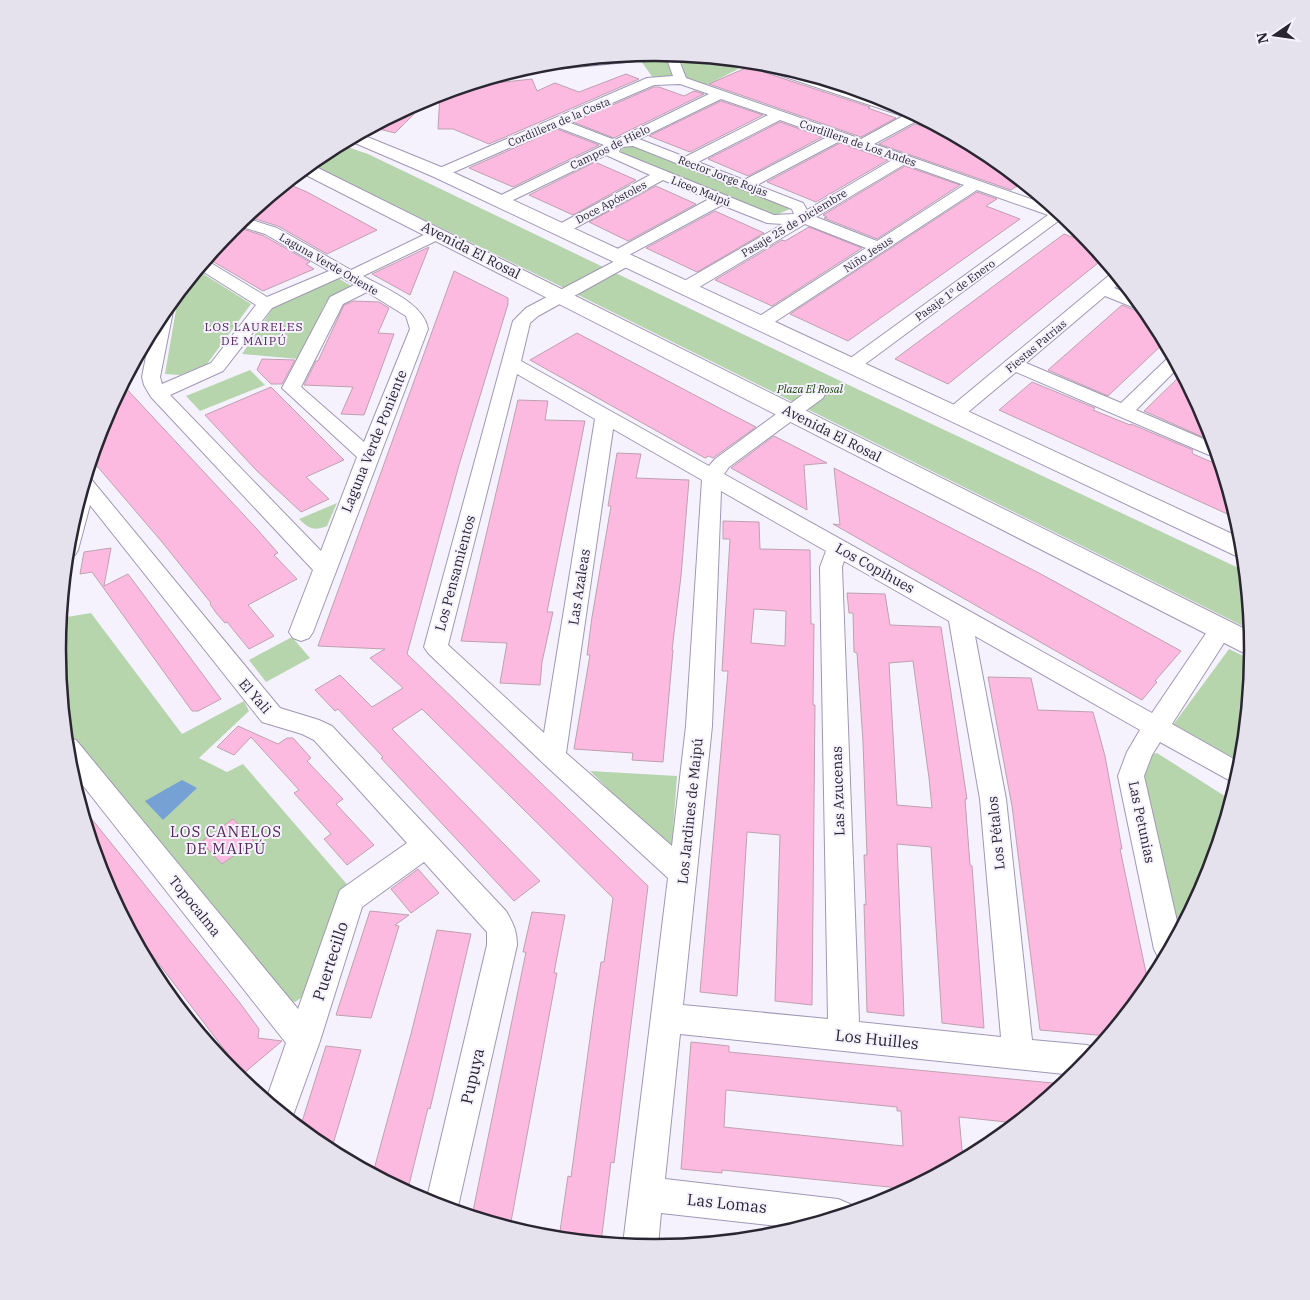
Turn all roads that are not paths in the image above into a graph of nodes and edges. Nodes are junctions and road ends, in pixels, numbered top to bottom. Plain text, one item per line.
1 (674, 62) edge
2 (681, 80) junction
3 (720, 94) junction
4 (779, 114) junction
5 (909, 119) edge
6 (558, 122) junction
7 (839, 136) junction
8 (361, 140) edge
9 (614, 144) junction
10 (863, 144) junction
11 (904, 159) junction
12 (686, 162) junction
13 (312, 172) edge
14 (440, 173) junction
15 (661, 175) junction
16 (976, 184) junction
17 (746, 185) junction
18 (1023, 191) edge
19 (1004, 194) junction
20 (721, 199) junction
21 (500, 201) junction
22 (1045, 208) edge
23 (803, 218) junction
24 (1054, 218) edge
25 (249, 224) edge
26 (430, 230) junction
27 (560, 230) junction
28 (879, 247) junction
29 (621, 258) junction
30 (208, 268) edge
31 (343, 271) junction
32 (1113, 281) edge
33 (368, 285) junction
34 (685, 288) junction
35 (1103, 290) junction
36 (560, 296) junction
37 (1127, 299) edge
38 (266, 304) junction
39 (415, 314) joint
40 (761, 323) junction
41 (162, 328) edge
42 (511, 363) junction
43 (1014, 364) junction
44 (851, 366) junction
45 (1170, 366) edge
46 (155, 385) junction
47 (816, 394) dead end
48 (791, 412) junction
49 (1123, 412) junction
50 (954, 414) junction
51 (605, 416) junction
52 (1208, 448) edge
53 (368, 456) junction
54 (713, 477) junction
55 (88, 490) edge
56 (1234, 545) edge
57 (841, 549) junction
58 (324, 569) junction
59 (960, 616) junction
60 (1221, 629) junction
61 (301, 632) dead end
62 (1244, 641) edge
63 (1156, 727) junction
64 (553, 757) junction
65 (77, 759) edge
66 (1231, 769) edge
67 (426, 845) junction
68 (683, 874) junction
69 (1168, 939) edge
70 (502, 945) joint
71 (666, 1018) junction
72 (844, 1036) junction
73 (304, 1041) junction
74 (1018, 1053) junction
75 (1077, 1060) edge
76 (282, 1105) edge
77 (646, 1194) junction
78 (444, 1199) edge
79 (823, 1214) edge
80 (641, 1238) edge

1 - 2 street
2 - 3 street, Cordillera de Los Andes
2 - 6 street, Cordillera de la Costa
3 - 4 street, Cordillera de Los Andes
3 - 9 street, Campos de Hielo
4 - 7 street, Cordillera de Los Andes
4 - 12 street
5 - 10 street
6 - 9 street, Rector Jorge Rojas
6 - 14 street, Cordillera de la Costa
7 - 10 street, Cordillera de Los Andes
7 - 17 street
8 - 14 street
9 - 12 street, Rector Jorge Rojas
9 - 15 street, Liceo Maipú
9 - 21 street, Campos de Hielo
10 - 11 street, Cordillera de Los Andes
11 - 16 street, Cordillera de Los Andes
11 - 23 street, Pasaje 25 de Diciembre
12 - 17 street, Rector Jorge Rojas
13 - 26 street, Avenida El Rosal
14 - 21 street
15 - 20 street, Liceo Maipú
15 - 27 street, Doce Apóstoles
16 - 19 street, Cordillera de Los Andes
16 - 28 street, Niño Jesus
17 - 23 street, Rector Jorge Rojas
18 - 19 street
19 - 22 street, Cordillera de Los Andes
20 - 23 street, Liceo Maipú
20 - 29 street, Los Pensamientos
21 - 27 street
23 - 28 street, Rector Jorge Rojas
23 - 34 street, Pasaje 25 de Diciembre
24 - 44 street, Pasaje 1º de Enero
25 - 31 street, Laguna Verde Oriente
26 - 31 street
26 - 36 street, Avenida El Rosal
27 - 29 street
28 - 40 street, Niño Jesus
29 - 34 street
29 - 36 street, Los Pensamientos
30 - 38 street
31 - 33 street, Laguna Verde Oriente
31 - 38 street
32 - 35 street, Fiestas Patrias
33 - 39 street, Laguna Verde Oriente
33 - 53 street
34 - 40 street
35 - 37 street
35 - 43 street, Fiestas Patrias
36 - 42 street, Los Pensamientos
36 - 48 street, Avenida El Rosal
38 - 46 street
39 - 53 street, Laguna Verde Poniente
40 - 44 street
41 - 46 street
42 - 51 street, Los Copihues
42 - 64 street, Los Pensamientos
43 - 49 street
43 - 50 street, Fiestas Patrias
44 - 50 street
45 - 49 street
46 - 58 street
47 - 48 street
48 - 54 street
48 - 60 street, Avenida El Rosal
49 - 52 street
50 - 56 street
51 - 54 street, Los Copihues
51 - 64 street, Las Azaleas
53 - 58 street, Laguna Verde Poniente
54 - 57 street, Los Copihues
54 - 68 street, Los Jardines de Maipú
55 - 67 street, El Yali
57 - 59 street, Los Copihues
57 - 72 street, Las Azucenas
58 - 61 street, Laguna Verde Poniente
59 - 63 street, Los Copihues
59 - 74 street, Los Pétalos
60 - 62 street, Avenida El Rosal
60 - 63 street, Las Petunias
63 - 66 street, Los Copihues
63 - 69 street, Las Petunias
64 - 68 street, Los Pensamientos
65 - 73 street, Topocalma
67 - 70 street, El Yali
67 - 73 street, Puertecillo
68 - 71 street, Los Jardines de Maipú
70 - 78 street, Pupuya
71 - 72 street, Los Huilles
71 - 77 street, Los Jardines de Maipú
72 - 74 street, Los Huilles
73 - 76 street, Puertecillo
74 - 75 street, Los Huilles
77 - 79 street, Las Lomas
77 - 80 street, Los Jardines de Maipú

